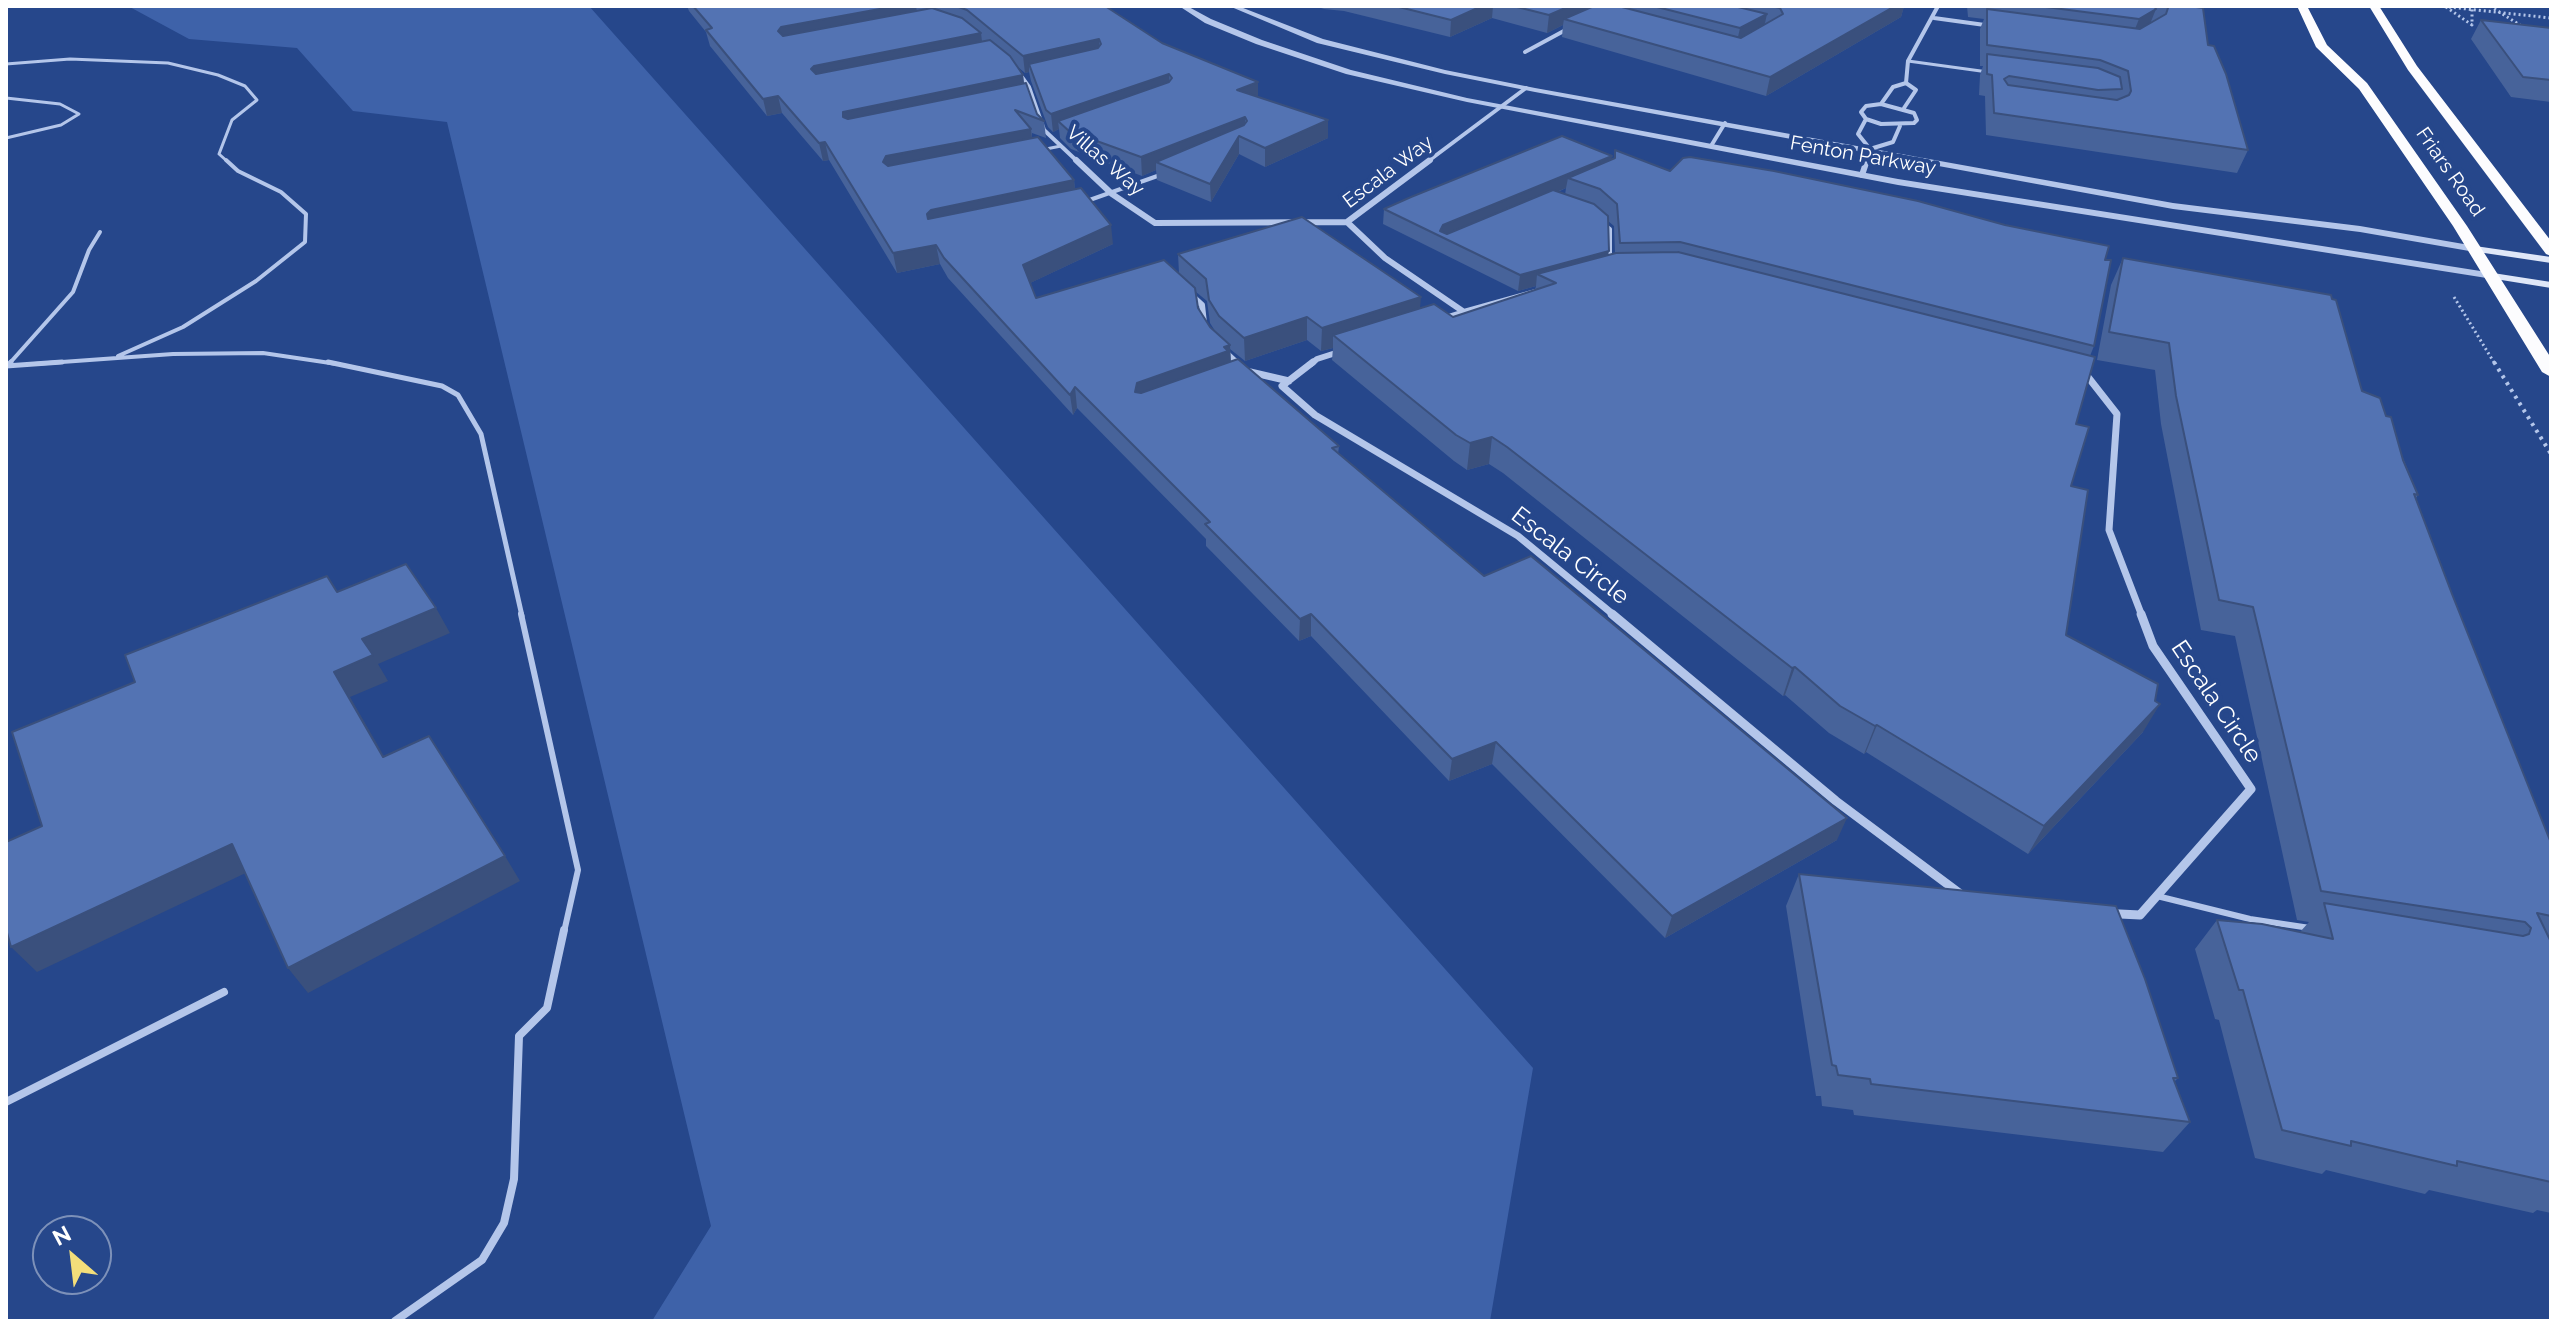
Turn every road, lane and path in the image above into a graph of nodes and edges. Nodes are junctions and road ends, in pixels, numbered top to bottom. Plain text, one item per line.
1 (1182, 6) edge
2 (1232, 6) edge
3 (1938, 6) edge
4 (2302, 6) edge
5 (2374, 6) edge
6 (2439, 6) edge
7 (2490, 6) edge
8 (2445, 7) edge
9 (2472, 8) edge
10 (2500, 12) junction
11 (2537, 16) junction
12 (1934, 18) junction
13 (2551, 18) edge
14 (1583, 21) edge
15 (2534, 24) edge
16 (2006, 28) edge
17 (2531, 32) edge
18 (1525, 52) dead end
19 (1908, 61) junction
20 (6, 64) edge
21 (1016, 69) edge
22 (1991, 72) edge
23 (1037, 74) edge
24 (1022, 78) junction
25 (1906, 83) junction
26 (1526, 88) junction
27 (6, 98) edge
28 (1881, 104) junction
29 (1501, 107) junction
30 (1904, 108) junction
31 (1866, 119) junction
32 (1725, 123) junction
33 (1900, 126) junction
34 (1066, 131) edge
35 (1051, 137) junction
36 (6, 138) edge
37 (1061, 146) junction
38 (1711, 146) junction
39 (1870, 149) junction
40 (1030, 152) edge
41 (1164, 174) edge
42 (1862, 175) junction
43 (1112, 194) junction
44 (1073, 205) edge
45 (1347, 222) junction
46 (1602, 222) edge
47 (100, 232) dead end
48 (2475, 249) junction
49 (2551, 251) edge
50 (2551, 260) edge
51 (1611, 271) junction
52 (2493, 276) junction
53 (2551, 285) edge
54 (1182, 287) edge
55 (2450, 290) dead end
56 (1464, 312) junction
57 (1210, 334) edge
58 (1215, 343) edge
59 (111, 359) junction
60 (2091, 362) edge
61 (7, 366) edge
62 (1246, 371) junction
63 (2551, 372) edge
64 (1231, 377) edge
65 (2088, 377) junction
66 (1289, 381) junction
67 (2551, 454) edge
68 (2157, 896) junction
69 (2327, 931) edge
70 (224, 992) dead end
71 (6, 1102) edge
72 (395, 1321) edge

1 - 29 street, Fenton Parkway
2 - 26 street, Fenton Parkway
3 - 12 street
4 - 48 highway, Friars Road
5 - 49 highway, Friars Road
6 - 8 path
7 - 10 path
8 - 9 path
8 - 9 path
9 - 10 path
10 - 11 path
10 - 17 path
11 - 13 path
11 - 15 path
12 - 16 street
12 - 19 street
14 - 18 street
19 - 22 lane
19 - 25 street
20 - 59 lane
21 - 24 street, Villas Way
23 - 24 lane
24 - 35 street, Villas Way
25 - 28 street
25 - 30 street
26 - 29 street, Escala Way
26 - 32 street, Fenton Parkway
27 - 36 lane
28 - 30 street
28 - 31 street
29 - 38 street, Fenton Parkway
29 - 45 street, Escala Way
30 - 33 street
31 - 33 street
31 - 39 street
32 - 38 street
32 - 39 street, Fenton Parkway
33 - 39 street
34 - 35 lane
35 - 37 street, Villas Way
37 - 40 lane
37 - 43 street, Villas Way
38 - 42 street, Fenton Parkway
39 - 42 street
39 - 48 street, Fenton Parkway
41 - 43 lane
42 - 52 street, Fenton Parkway
43 - 44 lane
43 - 45 street, Villas Way
45 - 56 street, Escala Way
46 - 51 lane
47 - 61 lane
48 - 50 main road, Fenton Parkway
48 - 52 highway, Friars Road
51 - 56 street
51 - 65 street
52 - 53 main road, Fenton Parkway
52 - 63 highway, Friars Road
54 - 57 street
55 - 67 path
56 - 66 street
58 - 62 street
59 - 61 lane
59 - 72 lane
60 - 65 lane
62 - 64 lane
62 - 66 street
65 - 68 street, Escala Circle
66 - 68 street, Escala Circle
68 - 69 lane
70 - 71 lane

